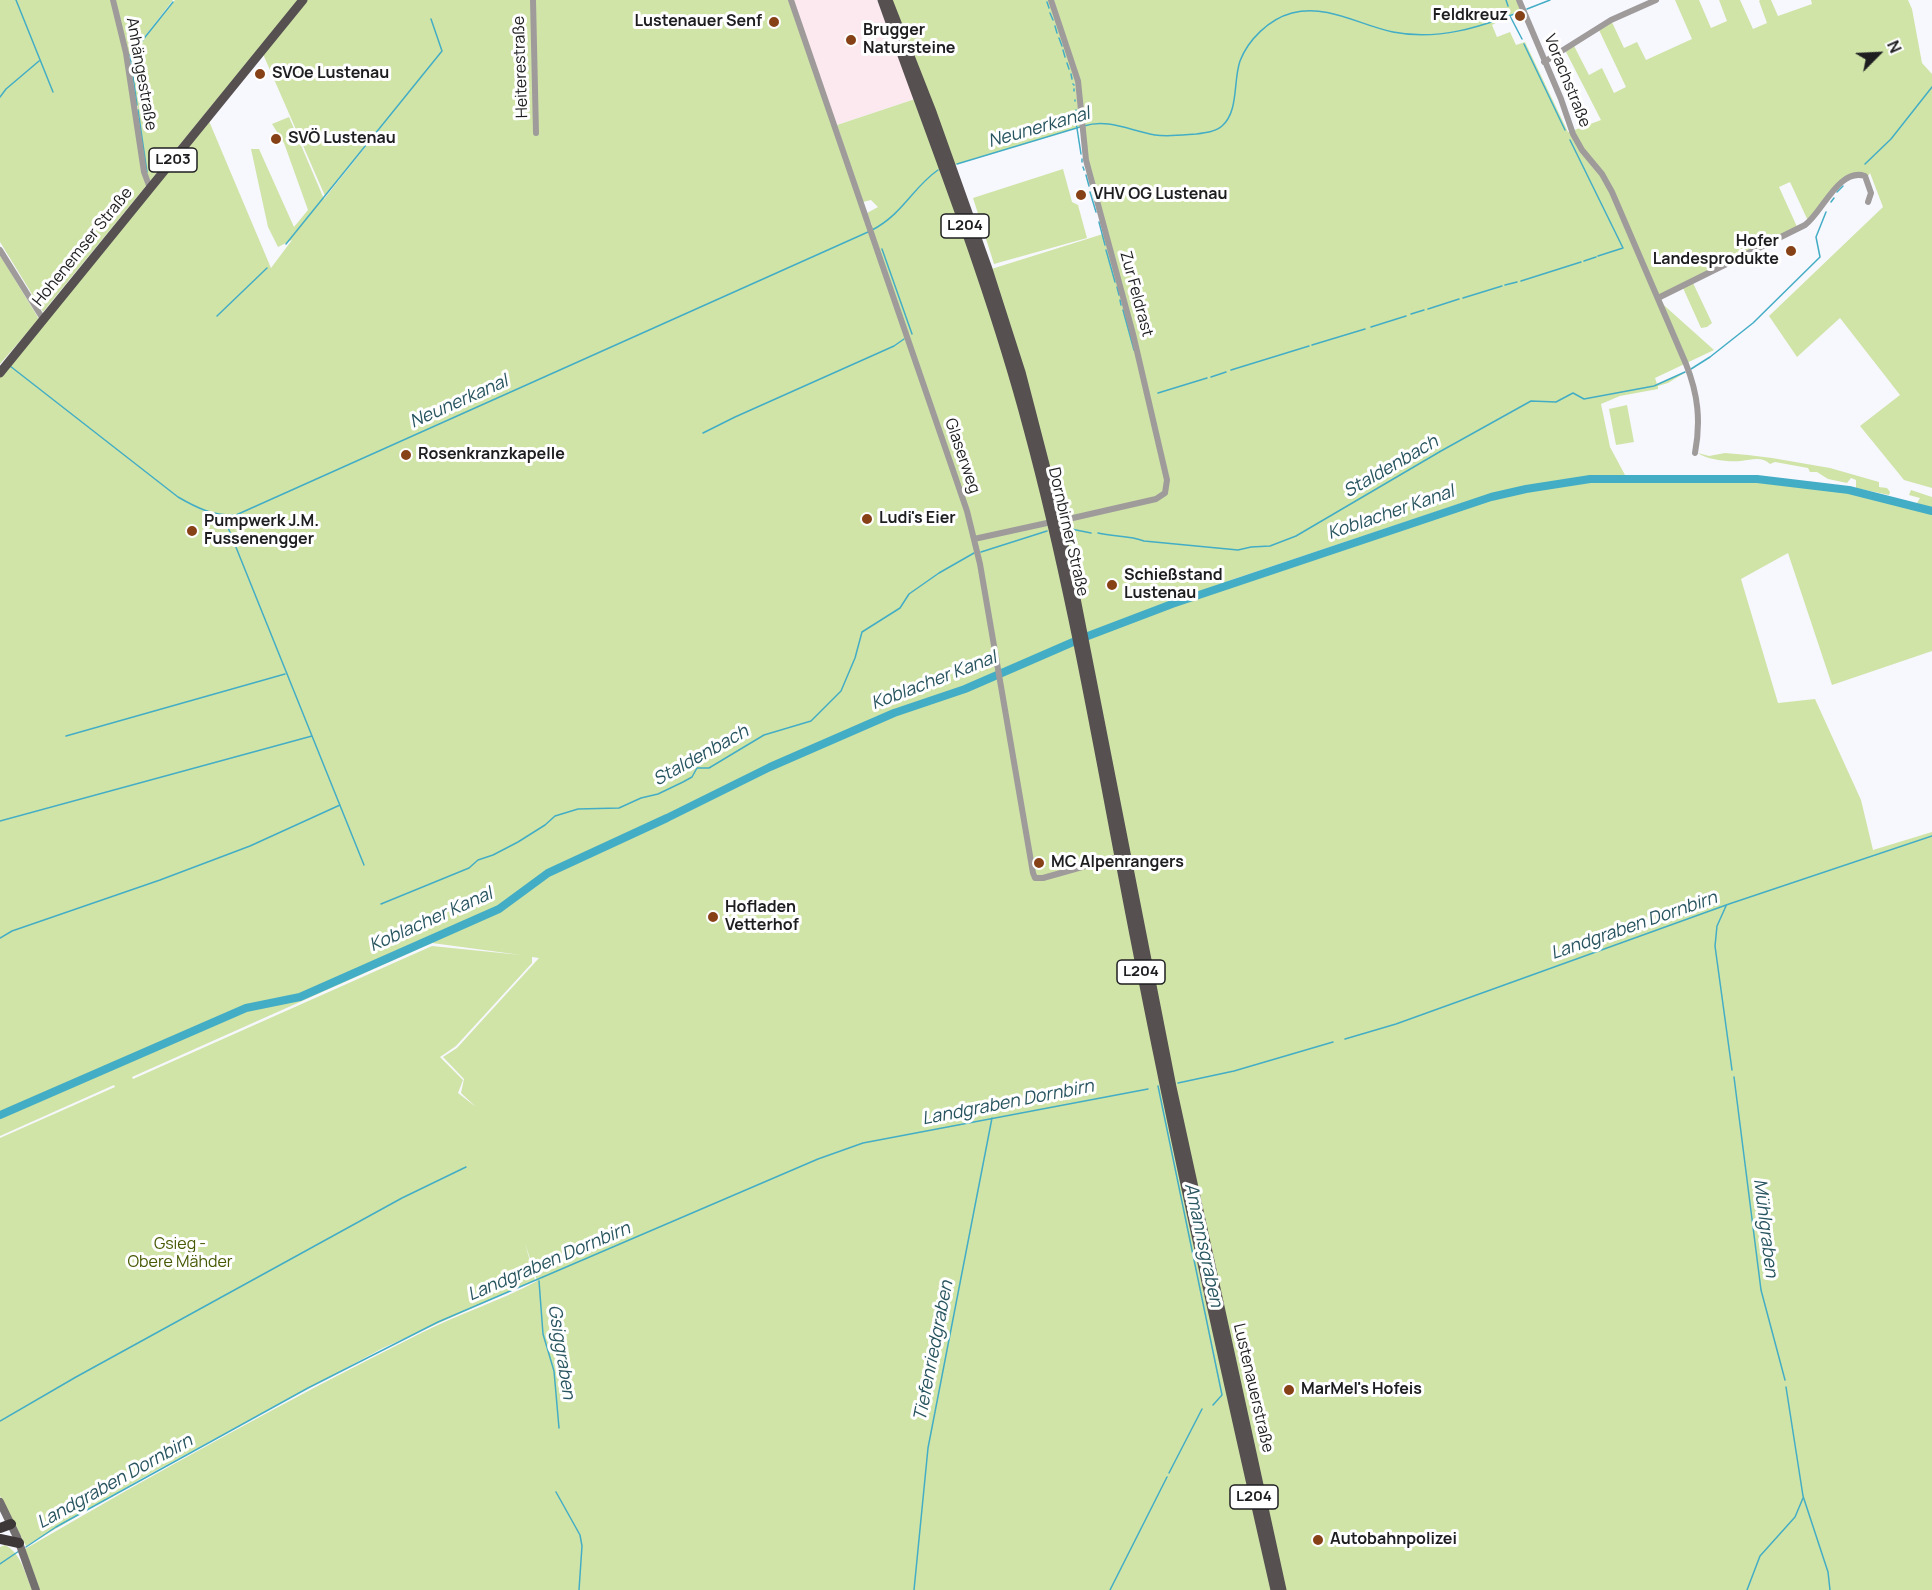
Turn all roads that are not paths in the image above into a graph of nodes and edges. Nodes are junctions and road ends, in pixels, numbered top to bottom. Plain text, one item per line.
1 (113, 0) edge
2 (303, 0) edge
3 (533, 0) edge
4 (792, 0) edge
5 (882, 0) edge
6 (888, 0) edge
7 (1051, 0) edge
8 (1656, 0) edge
9 (1520, 3) edge
10 (1544, 62) junction
11 (536, 133) dead end
12 (150, 188) junction
13 (1868, 202) dead end
14 (0, 250) edge
15 (1658, 298) junction
16 (43, 320) junction
17 (5, 367) edge
18 (1695, 453) dead end
19 (1064, 520) dead end
20 (1047, 523) dead end
21 (974, 539) junction
22 (1078, 627) junction
23 (1123, 855) junction
24 (1168, 1087) junction
25 (0, 1502) edge
26 (11, 1524) junction
27 (0, 1528) edge
28 (0, 1539) edge
29 (21, 1547) junction
30 (36, 1590) edge
31 (1275, 1590) edge
32 (1282, 1590) edge

1 - 12 street, Anhängestraße
2 - 12 main road, Hohenemser Straße / L203
3 - 11 street, Heiterestraße
4 - 21 street, Glaserweg
5 - 22 main road, Dornbirner Straße / L204
6 - 22 main road, Dornbirner Straße / L204
7 - 19 street, Zur Feldrast
8 - 10 street
9 - 10 street, Vorachstraße
10 - 15 street, Vorachstraße
12 - 16 main road, Hohenemser Straße / L203
13 - 15 street
14 - 16 street
15 - 18 street, Vorachstraße
16 - 17 main road, Hohenemser Straße / L203
20 - 21 street
21 - 23 street, Glaserweg
22 - 23 main road, Dornbirner Straße / L204
23 - 24 main road, Dornbirner Straße / L204
24 - 31 main road, Lustenauerstraße / L204
24 - 32 main road, Lustenauerstraße / L204
25 - 26 main road
26 - 27 highway
26 - 29 main road
28 - 29 highway
29 - 30 main road

